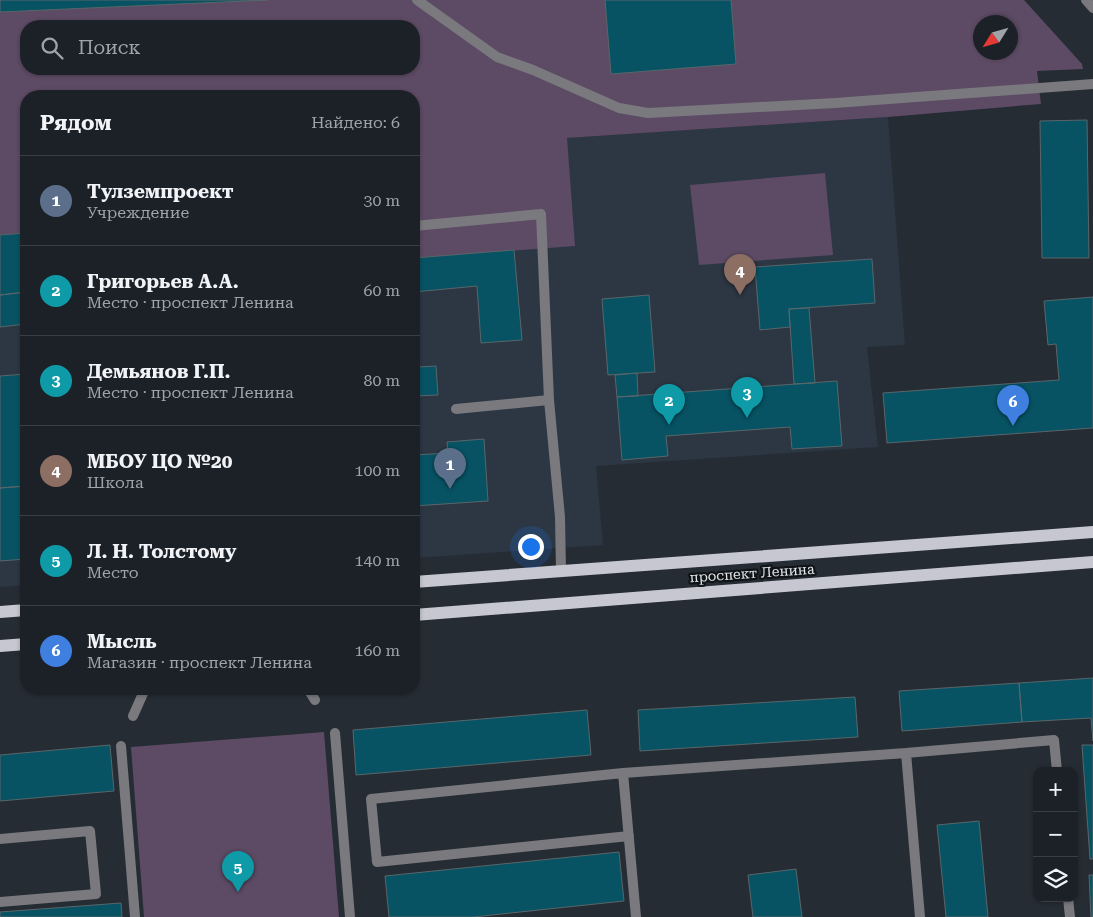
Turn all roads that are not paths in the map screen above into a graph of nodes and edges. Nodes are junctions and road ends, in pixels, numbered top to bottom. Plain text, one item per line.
1 (417, 0) edge
2 (1086, 0) edge
3 (1093, 8) edge
4 (1093, 84) edge
5 (420, 225) edge
6 (549, 400) junction
7 (456, 409) dead end
8 (1093, 532) edge
9 (1093, 562) edge
10 (561, 572) junction
11 (420, 582) edge
12 (20, 610) edge
13 (0, 612) edge
14 (420, 615) edge
15 (20, 644) edge
16 (0, 646) edge
17 (142, 695) edge
18 (312, 695) edge
19 (315, 700) dead end
20 (133, 716) dead end
21 (335, 733) dead end
22 (121, 746) dead end
23 (906, 753) junction
24 (1057, 767) edge
25 (622, 773) junction
26 (629, 836) junction
27 (0, 839) edge
28 (0, 902) edge
29 (1068, 902) edge
30 (135, 917) edge
31 (350, 917) edge
32 (636, 917) edge
33 (920, 917) edge
34 (1070, 917) edge

1 - 4 street
2 - 3 street
5 - 6 street
6 - 7 street
6 - 10 street
8 - 10 main road, проспект Ленина
9 - 14 main road, проспект Ленина
10 - 11 main road, проспект Ленина
12 - 13 main road
15 - 16 main road
17 - 20 street
18 - 19 street
21 - 31 street
22 - 30 street
23 - 24 street
23 - 25 street
23 - 33 street
25 - 26 street
25 - 26 street
26 - 32 street
27 - 28 street
29 - 34 street

